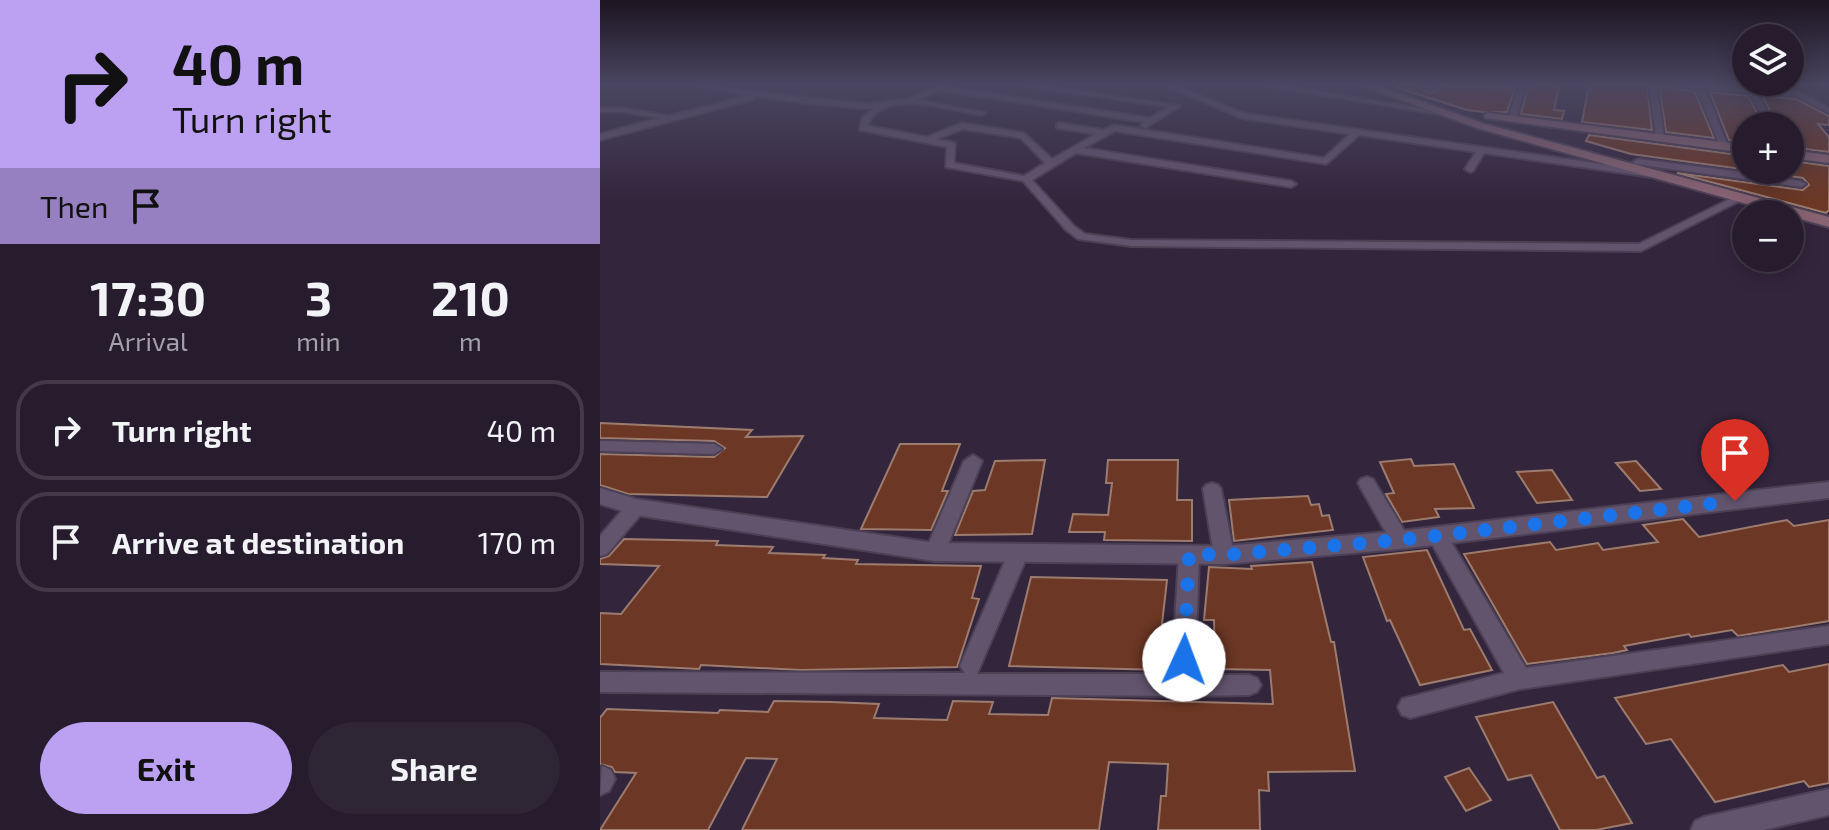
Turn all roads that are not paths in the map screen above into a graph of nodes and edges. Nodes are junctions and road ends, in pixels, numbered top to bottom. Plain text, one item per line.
1 (651, 124) edge
2 (864, 124) edge
3 (965, 124) edge
4 (1147, 124) edge
5 (1299, 124) edge
6 (1478, 124) edge
7 (1551, 124) edge
8 (1658, 124) edge
9 (1715, 124) edge
10 (962, 126) junction
11 (1060, 126) dead end
12 (1133, 132) junction
13 (1357, 132) junction
14 (1105, 133) junction
15 (600, 137) edge
16 (1660, 137) junction
17 (928, 140) junction
18 (1223, 146) junction
19 (1724, 146) junction
20 (1732, 147) edge
21 (1077, 150) junction
22 (1481, 150) junction
23 (1212, 154) dead end
24 (1804, 156) edge
25 (1597, 157) junction
26 (1829, 159) edge
27 (1201, 161) dead end
28 (1051, 163) junction
29 (1190, 169) junction
30 (1470, 169) dead end
31 (1732, 171) edge
32 (1656, 174) junction
33 (1026, 179) junction
34 (1291, 184) dead end
35 (1740, 198) junction
36 (1829, 222) edge
37 (600, 446) edge
38 (714, 449) dead end
39 (973, 461) dead end
40 (1367, 483) dead end
41 (1212, 489) dead end
42 (1828, 492) edge
43 (600, 496) edge
44 (636, 507) junction
45 (1437, 535) junction
46 (1400, 540) junction
47 (600, 549) edge
48 (935, 552) junction
49 (1018, 554) junction
50 (1189, 554) junction
51 (1224, 555) junction
52 (1829, 635) edge
53 (971, 666) dead end
54 (1520, 679) junction
55 (600, 682) edge
56 (1249, 685) dead end
57 (1183, 686) junction
58 (1410, 707) dead end
59 (1829, 802) edge
60 (1704, 830) edge

1 - 15 street
2 - 17 street
3 - 10 street
4 - 12 street
5 - 13 street
6 - 25 main road
7 - 16 main road
8 - 16 street
9 - 19 street
10 - 17 street
10 - 28 street
11 - 14 street
12 - 14 street
12 - 18 street
13 - 18 street
13 - 22 street
14 - 21 street
16 - 19 main road
17 - 33 street
18 - 23 street
19 - 20 main road
21 - 28 street
21 - 29 street
22 - 30 street
22 - 32 street
24 - 26 main road
25 - 31 street
25 - 32 main road
27 - 29 street
28 - 33 street
29 - 34 street
32 - 35 main road
33 - 35 street
35 - 36 main road
37 - 38 street
39 - 48 street
40 - 46 street
41 - 51 street
42 - 45 street
43 - 44 street
44 - 47 street
44 - 48 street
45 - 46 street
45 - 54 street
46 - 51 street
48 - 49 street
49 - 50 street
49 - 53 street
50 - 51 street
50 - 57 street
52 - 54 street
54 - 58 street
55 - 57 street
56 - 57 street
59 - 60 street

